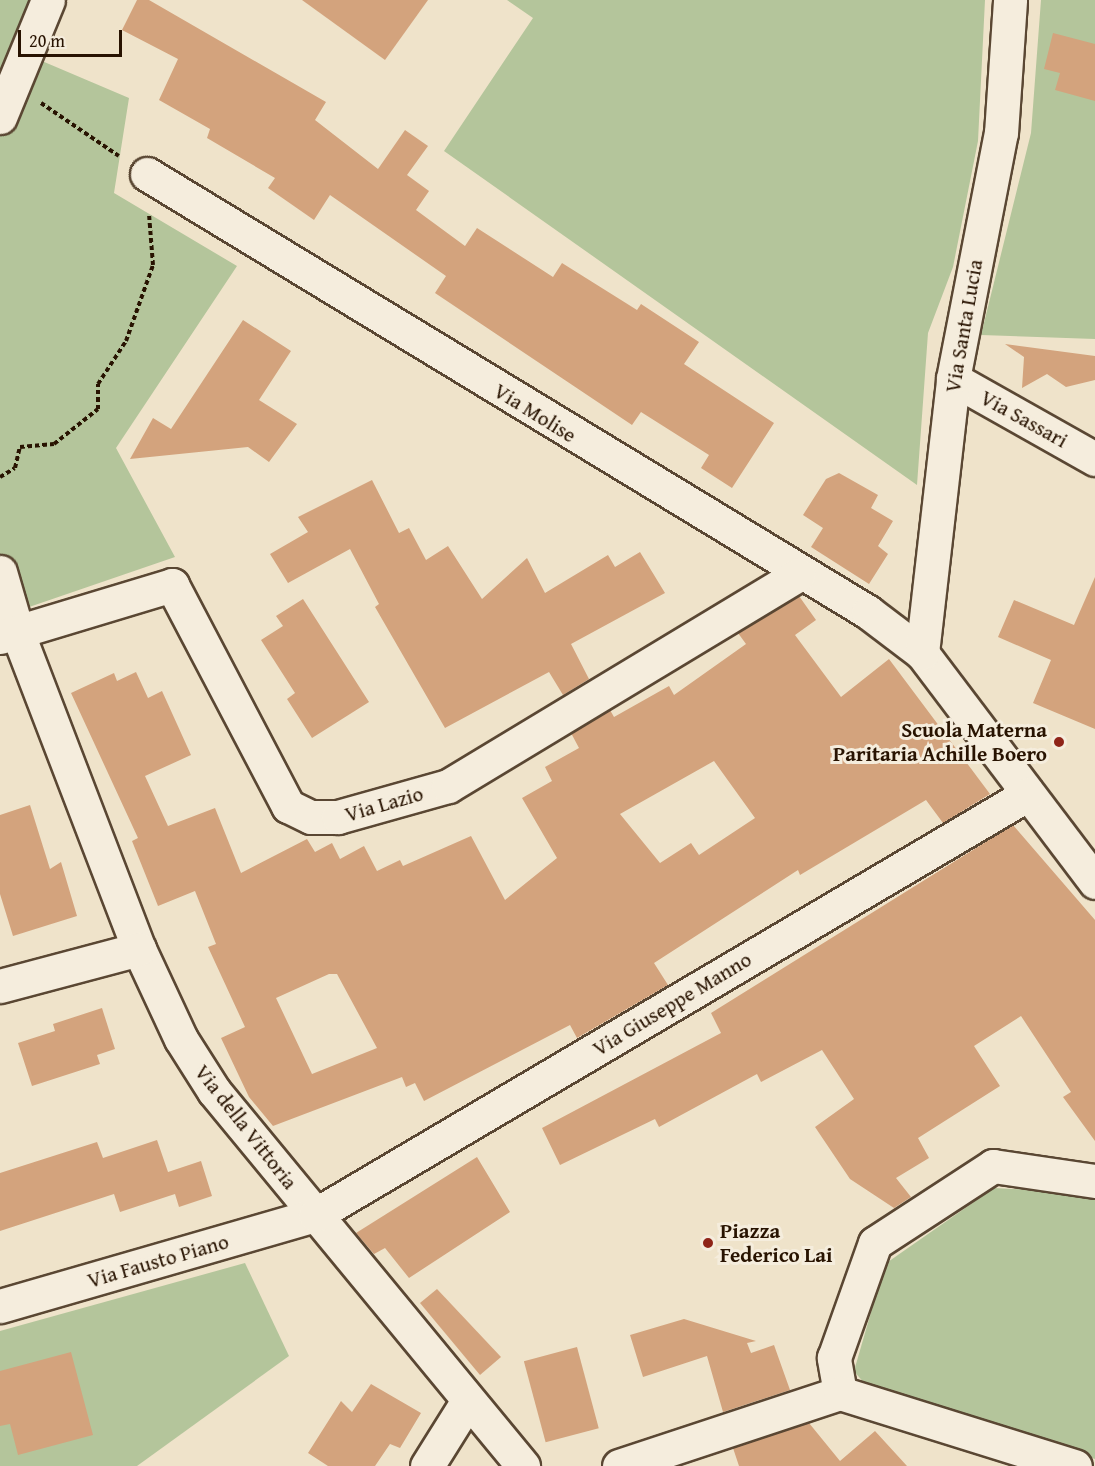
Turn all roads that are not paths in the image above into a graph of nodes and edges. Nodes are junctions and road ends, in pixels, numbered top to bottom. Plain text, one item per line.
1 (48, 0) edge
2 (1010, 0) edge
3 (0, 117) edge
4 (147, 174) road end
5 (953, 380) junction
6 (1095, 459) edge
7 (0, 572) edge
8 (798, 575) junction
9 (9, 636) edge
10 (922, 653) junction
11 (1028, 794) junction
12 (1095, 882) edge
13 (139, 949) junction
14 (0, 986) edge
15 (1095, 1182) edge
16 (315, 1215) junction
17 (0, 1306) edge
18 (840, 1393) junction
19 (467, 1402) junction
20 (427, 1466) edge
21 (523, 1466) edge
22 (619, 1466) edge
23 (1075, 1466) edge

1 - 3 street
2 - 5 street, Via Santa Lucia
4 - 8 street, Via Molise
5 - 6 street, Via Sassari
5 - 10 street, Via Santa Lucia
7 - 9 street, Via della Vittoria
8 - 9 street, Via Lazio
8 - 10 street, Via Molise
9 - 13 street, Via della Vittoria
10 - 11 street, Via Molise
11 - 12 street, Via Molise
11 - 16 street, Via Giuseppe Manno
13 - 14 street
13 - 16 street, Via della Vittoria
15 - 18 street
16 - 17 street, Via Fausto Piano
16 - 19 street, Via della Vittoria
18 - 22 street
18 - 23 street
19 - 20 street
19 - 21 street, Via della Vittoria

